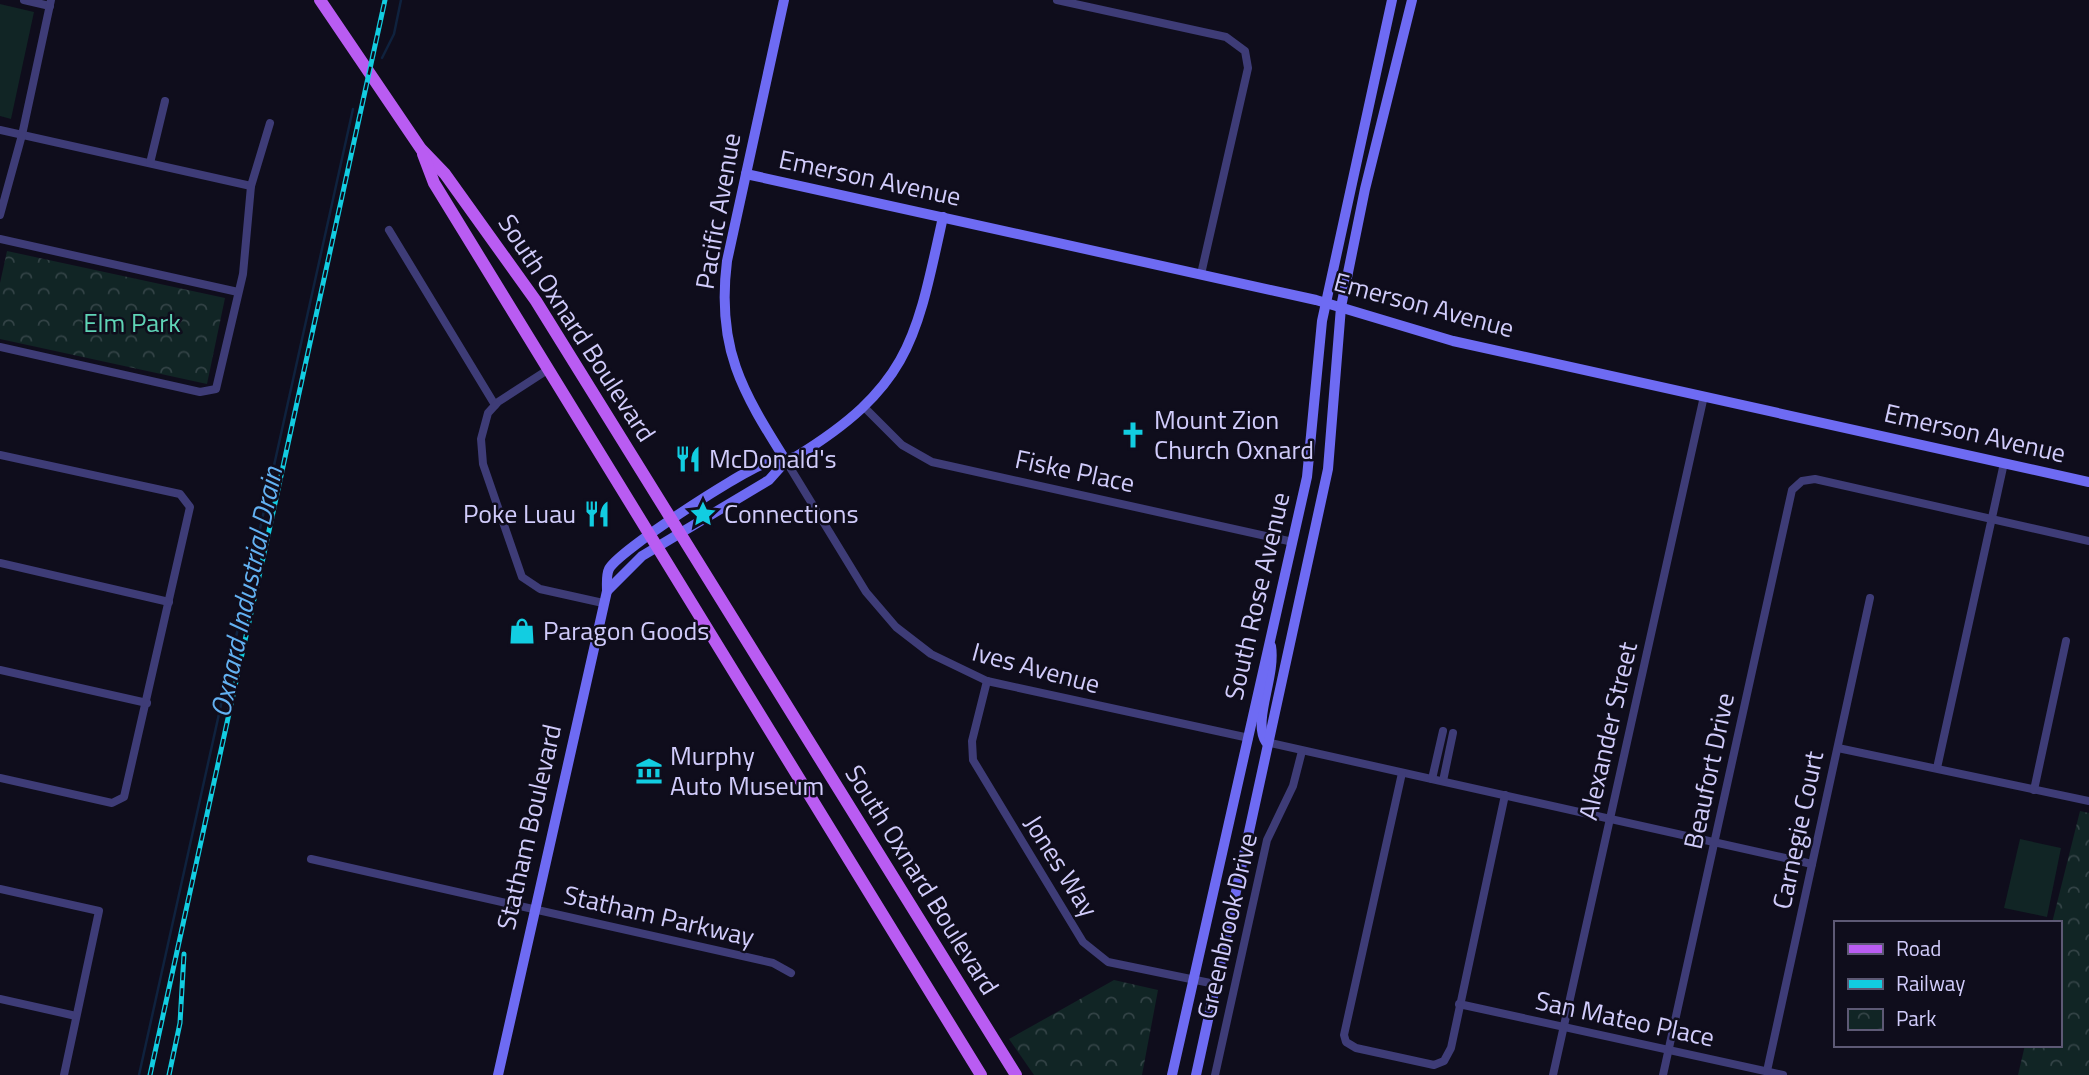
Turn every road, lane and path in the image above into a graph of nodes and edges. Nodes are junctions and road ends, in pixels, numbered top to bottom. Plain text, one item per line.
1 (24, 0) edge
2 (320, 0) edge
3 (784, 0) edge
4 (1057, 0) edge
5 (1392, 0) edge
6 (1412, 0) edge
7 (50, 3) edge
8 (164, 101) dead end
9 (270, 123) dead end
10 (0, 130) edge
11 (22, 135) junction
12 (421, 149) junction
13 (150, 163) junction
14 (746, 174) junction
15 (251, 186) junction
16 (0, 215) edge
17 (943, 217) junction
18 (390, 230) dead end
19 (0, 239) edge
20 (1201, 274) junction
21 (238, 292) junction
22 (1326, 303) junction
23 (1341, 307) junction
24 (0, 347) edge
25 (549, 369) junction
26 (1704, 396) junction
27 (495, 405) junction
28 (865, 408) junction
29 (0, 455) edge
30 (786, 461) junction
31 (2004, 463) junction
32 (2089, 482) edge
33 (674, 519) junction
34 (1991, 519) junction
35 (682, 533) junction
36 (650, 535) junction
37 (2089, 541) edge
38 (1293, 542) junction
39 (657, 547) junction
40 (0, 563) edge
41 (607, 590) junction
42 (1870, 598) dead end
43 (169, 602) junction
44 (603, 603) junction
45 (1269, 639) junction
46 (2066, 641) dead end
47 (0, 670) edge
48 (987, 681) junction
49 (146, 703) junction
50 (1443, 731) dead end
51 (1453, 733) dead end
52 (1249, 738) junction
53 (1266, 742) junction
54 (1838, 748) junction
55 (1303, 751) junction
56 (1937, 768) junction
57 (1402, 773) junction
58 (0, 778) edge
59 (1432, 779) junction
60 (1444, 781) junction
61 (2034, 790) junction
62 (1505, 795) junction
63 (2089, 801) edge
64 (1609, 818) junction
65 (1715, 842) junction
66 (311, 859) dead end
67 (1812, 863) junction
68 (0, 889) edge
69 (533, 909) junction
70 (791, 973) dead end
71 (1193, 980) junction
72 (1215, 984) junction
73 (0, 999) edge
74 (1458, 1004) junction
75 (76, 1016) junction
76 (1563, 1027) junction
77 (1668, 1051) junction
78 (1767, 1071) junction
79 (64, 1075) edge
80 (498, 1075) edge
81 (981, 1075) edge
82 (1016, 1075) edge
83 (1172, 1075) edge
84 (1196, 1075) edge
85 (1214, 1075) edge
86 (1553, 1075) edge
87 (1663, 1075) edge
88 (1783, 1075) edge

1 - 7 street
2 - 12 main road, South Oxnard Boulevard
3 - 14 street, Pacific Avenue
4 - 20 street
5 - 22 street, South Rose Avenue
6 - 23 street, South Rose Avenue
7 - 11 street
8 - 13 street
9 - 15 street
10 - 11 street
11 - 13 street
11 - 16 street
12 - 25 main road, South Oxnard Boulevard
12 - 33 main road, South Oxnard Boulevard
13 - 15 street
14 - 17 street, Emerson Avenue
14 - 30 street, Pacific Avenue
15 - 21 street
17 - 20 street, Emerson Avenue
17 - 28 street, Statham Boulevard
18 - 27 street
19 - 21 street
20 - 22 street, Emerson Avenue
21 - 24 street
22 - 23 street, Emerson Avenue
22 - 38 street, South Rose Avenue
23 - 26 street, Emerson Avenue
23 - 53 street, South Rose Avenue
25 - 27 street
25 - 36 main road, South Oxnard Boulevard
26 - 31 street, Emerson Avenue
26 - 64 street, Alexander Street
27 - 44 street
28 - 30 street, Statham Boulevard
28 - 38 street, Fiske Place
29 - 43 street
30 - 33 street, Statham Boulevard
30 - 35 street, Statham Boulevard
30 - 48 street, Ives Avenue
31 - 32 street, Emerson Avenue
31 - 34 street
33 - 35 main road, South Oxnard Boulevard
33 - 36 street, Statham Boulevard
34 - 37 street
34 - 56 street
34 - 65 street, Beaufort Drive
35 - 39 street, Statham Boulevard
35 - 82 main road, South Oxnard Boulevard
36 - 39 main road, South Oxnard Boulevard
36 - 41 street, Statham Boulevard
38 - 45 street, South Rose Avenue
39 - 41 street, Statham Boulevard
39 - 81 main road, South Oxnard Boulevard
40 - 43 street
41 - 44 street, Statham Boulevard
42 - 54 street, Carnegie Court
43 - 49 street
44 - 69 street, Statham Boulevard
45 - 52 street, South Rose Avenue
45 - 53 street
46 - 61 street
47 - 49 street
48 - 52 street, Ives Avenue
48 - 71 street, Jones Way
49 - 58 street
50 - 59 street
51 - 60 street
52 - 71 street, South Rose Avenue
53 - 55 street
53 - 72 street, South Rose Avenue
54 - 56 street
54 - 67 street, Carnegie Court
55 - 57 street
55 - 85 street, Greenbrook Drive
56 - 61 street
57 - 59 street
57 - 74 street
59 - 60 street
60 - 62 street
61 - 63 street
62 - 64 street
62 - 74 street
64 - 65 street
64 - 76 street, Alexander Street
65 - 67 street
65 - 77 street, Beaufort Drive
66 - 69 street, Statham Parkway
67 - 78 street, Carnegie Court
68 - 75 street
69 - 70 street, Statham Parkway
69 - 80 street, Statham Boulevard
71 - 72 street, Jones Way
71 - 83 street, South Rose Avenue
72 - 84 street, South Rose Avenue
73 - 75 street
74 - 76 street, San Mateo Place
75 - 79 street
76 - 77 street, San Mateo Place
76 - 86 street, Alexander Street
77 - 78 street, San Mateo Place
77 - 87 street, Beaufort Drive
78 - 88 street, San Mateo Place

